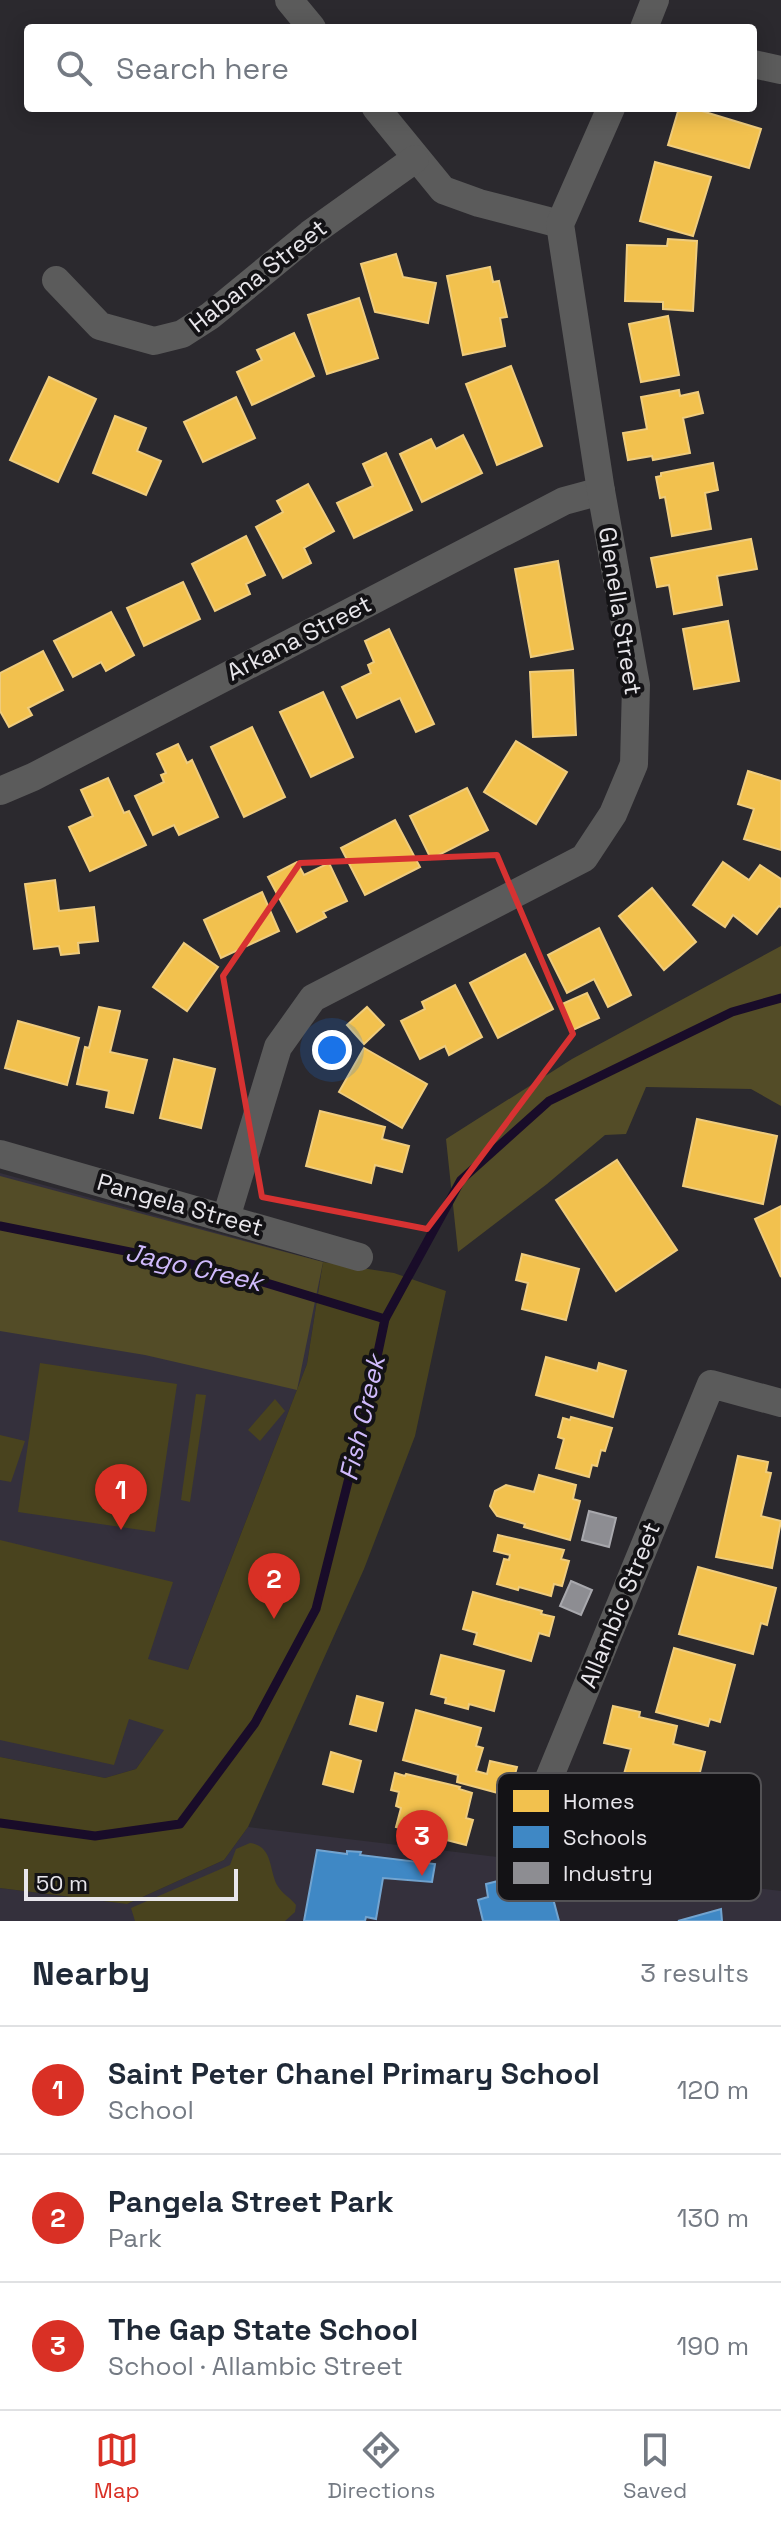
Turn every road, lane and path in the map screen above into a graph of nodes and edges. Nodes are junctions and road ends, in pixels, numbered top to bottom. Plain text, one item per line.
1 (289, 0) edge
2 (655, 0) edge
3 (309, 24) edge
4 (646, 24) edge
5 (757, 65) edge
6 (781, 70) edge
7 (379, 112) edge
8 (609, 112) edge
9 (415, 159) junction
10 (560, 224) junction
11 (56, 280) dead end
12 (601, 491) junction
13 (0, 791) edge
14 (0, 1154) edge
15 (226, 1218) junction
16 (359, 1257) dead end
17 (781, 1403) edge
18 (551, 1773) edge

1 - 3 street
2 - 4 street
5 - 6 street
7 - 9 street
8 - 10 street
9 - 10 street
9 - 11 street, Habana Street
10 - 12 street, Glenella Street
12 - 13 street, Arkana Street
12 - 15 street, Glenella Street
14 - 15 street, Pangela Street
15 - 16 street, Pangela Street
17 - 18 street, Allambic Street

